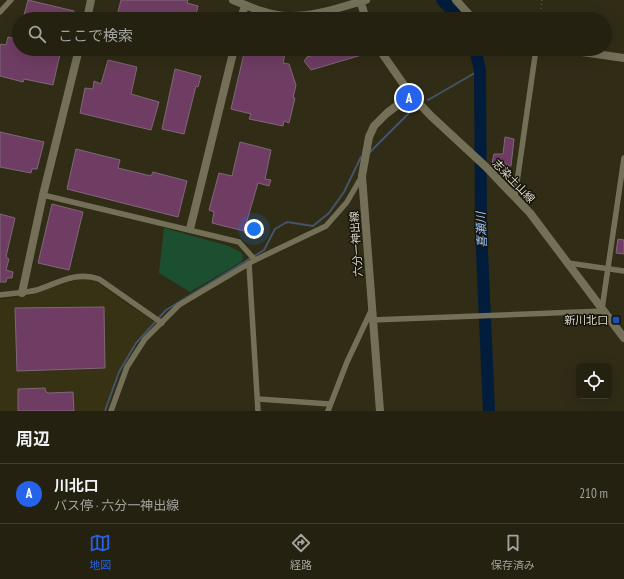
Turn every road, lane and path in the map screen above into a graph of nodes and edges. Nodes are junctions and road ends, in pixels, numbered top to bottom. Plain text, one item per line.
1 (11, 0) edge
2 (91, 0) edge
3 (233, 0) edge
4 (456, 0) edge
5 (542, 0) edge
6 (362, 1) edge
7 (245, 5) junction
8 (0, 12) edge
9 (88, 12) edge
10 (243, 12) edge
11 (272, 12) edge
12 (318, 12) edge
13 (364, 12) edge
14 (467, 12) edge
15 (540, 12) edge
16 (77, 56) edge
17 (232, 56) edge
18 (384, 56) edge
19 (535, 56) edge
20 (610, 56) edge
21 (624, 58) edge
22 (411, 95) junction
23 (624, 158) edge
24 (362, 176) junction
25 (43, 195) junction
26 (515, 196) junction
27 (190, 229) junction
28 (255, 260) junction
29 (567, 263) junction
30 (248, 264) junction
31 (609, 269) junction
32 (624, 271) edge
33 (22, 293) junction
34 (0, 295) edge
35 (603, 310) junction
36 (371, 311) junction
37 (372, 320) junction
38 (162, 323) junction
39 (624, 338) edge
40 (258, 399) junction
41 (330, 404) junction
42 (111, 411) edge
43 (258, 411) edge
44 (328, 411) edge
45 (380, 411) edge

1 - 8 street
2 - 9 main road
3 - 7 main road
4 - 14 main road
5 - 15 path
6 - 12 main road
6 - 13 main road
7 - 10 main road
7 - 11 main road
16 - 25 main road
17 - 27 main road
18 - 22 main road, 志染土山線
19 - 26 street
20 - 21 main road
22 - 24 main road, 六分一神出線
22 - 26 main road, 志染土山線
23 - 31 street
24 - 28 street
24 - 36 main road, 六分一神出線
25 - 27 street
25 - 33 main road
26 - 29 main road, 志染土山線
27 - 28 street
28 - 30 street
29 - 31 street
29 - 35 main road, 志染土山線
30 - 38 street
30 - 40 street
31 - 32 street
31 - 35 street
33 - 34 street
33 - 38 street
35 - 37 street
35 - 39 main road, 志染土山線
36 - 37 main road, 六分一神出線
36 - 41 street
37 - 45 main road, 六分一神出線
38 - 42 street
40 - 41 street
40 - 43 street
41 - 44 street

